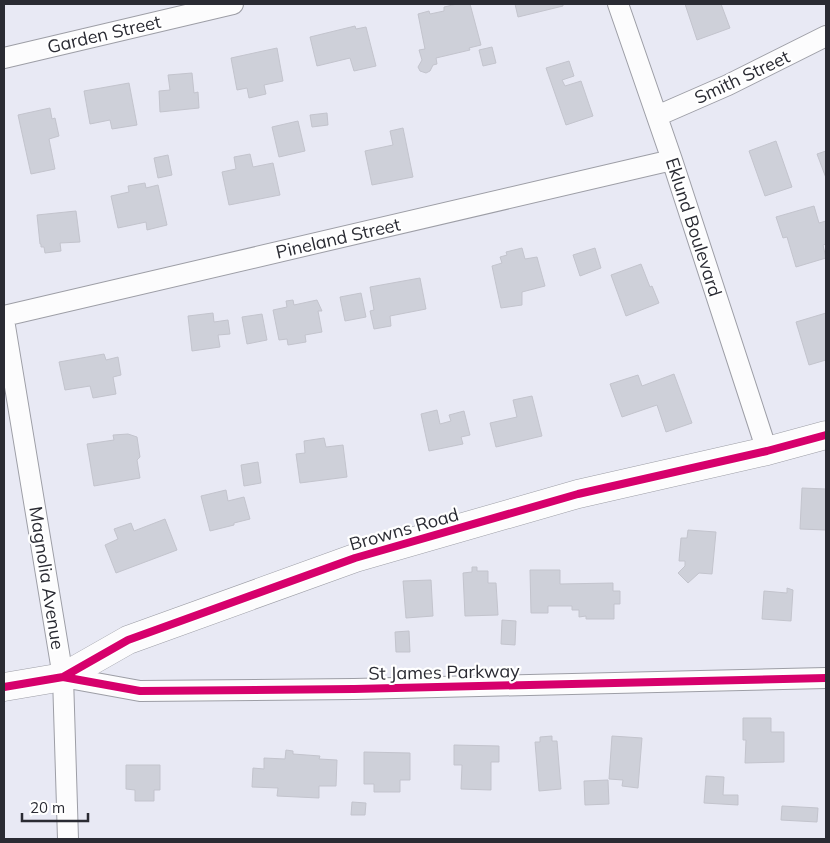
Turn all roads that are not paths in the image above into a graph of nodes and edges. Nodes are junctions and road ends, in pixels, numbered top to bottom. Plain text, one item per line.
1 (233, 4) edge
2 (618, 4) edge
3 (826, 36) edge
4 (4, 58) edge
5 (657, 116) junction
6 (672, 160) junction
7 (4, 318) edge
8 (826, 435) edge
9 (767, 451) junction
10 (63, 677) junction
11 (826, 678) edge
12 (4, 687) edge
13 (68, 839) edge

1 - 4 street, Garden Street
2 - 5 street, Eklund Boulevard
3 - 5 street, Smith Street
5 - 6 street, Eklund Boulevard
6 - 7 street, Pineland Street
6 - 9 street, Eklund Boulevard
7 - 10 street, Magnolia Avenue
8 - 9 street, Browns Road
9 - 10 street, Browns Road
10 - 11 street, St James Parkway
10 - 12 street, Browns Road
10 - 13 street, Magnolia Avenue

